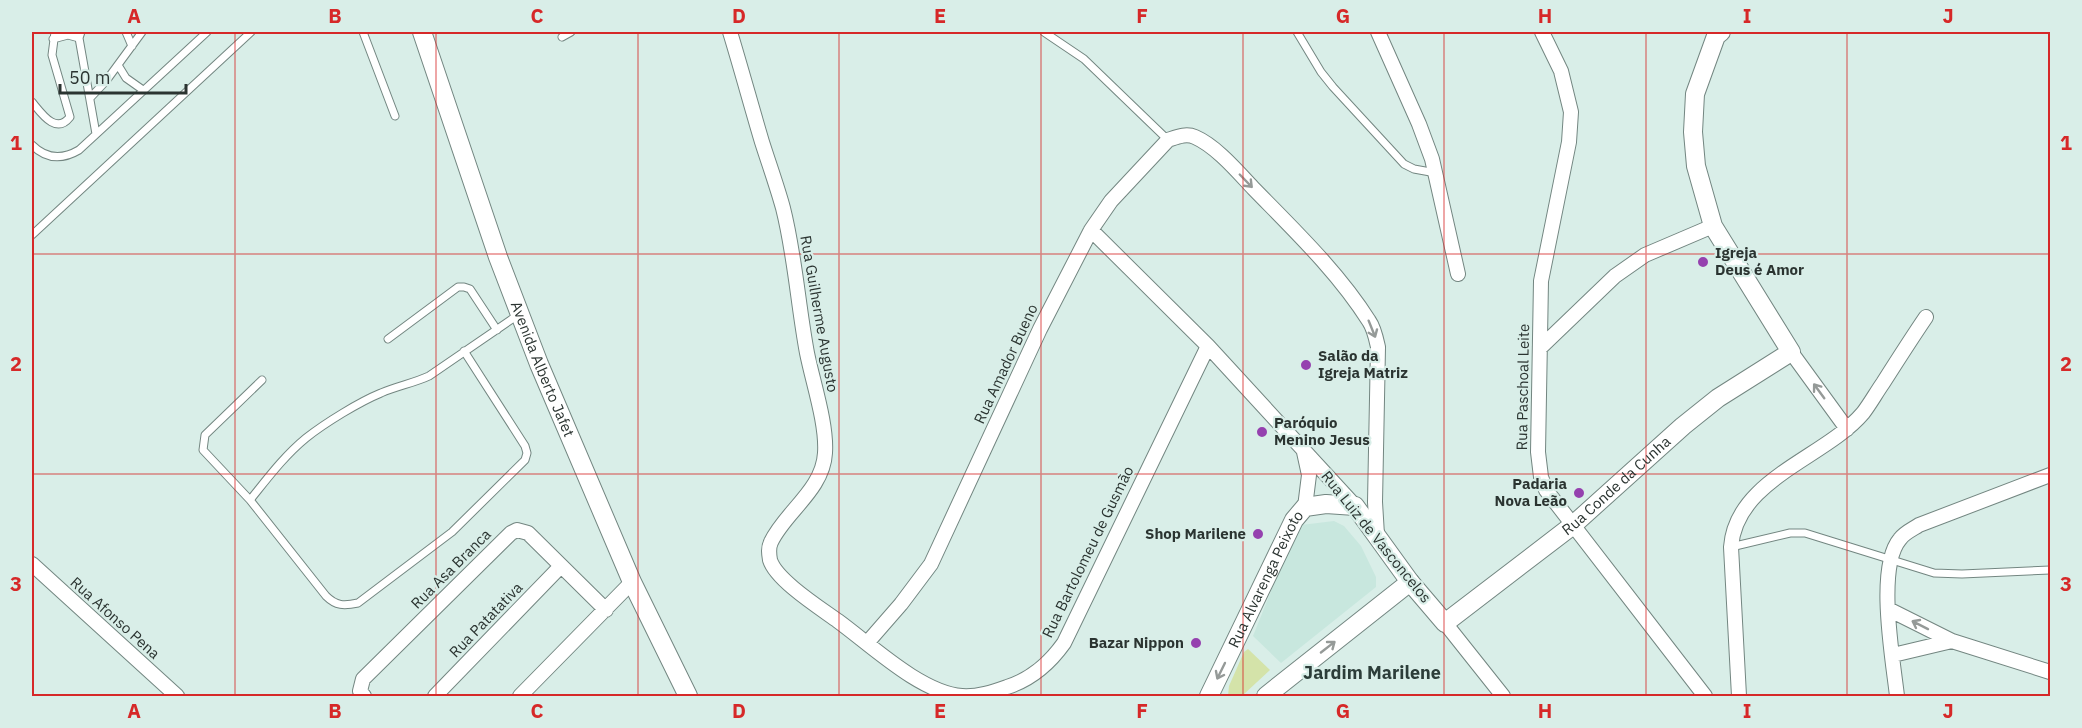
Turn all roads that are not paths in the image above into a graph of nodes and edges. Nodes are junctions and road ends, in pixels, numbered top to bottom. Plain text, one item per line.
1 (126, 32) edge
2 (142, 32) edge
3 (207, 32) edge
4 (251, 32) edge
5 (363, 32) edge
6 (422, 32) edge
7 (571, 32) edge
8 (730, 32) edge
9 (1044, 32) edge
10 (1297, 32) edge
11 (1378, 32) edge
12 (1542, 32) edge
13 (1717, 33) edge
14 (54, 35) edge
15 (80, 35) edge
16 (562, 37) dead end
17 (132, 46) junction
18 (118, 64) junction
19 (143, 90) junction
20 (90, 98) junction
21 (32, 102) edge
22 (395, 116) dead end
23 (96, 134) junction
24 (1168, 140) junction
25 (32, 145) edge
26 (1436, 173) junction
27 (1713, 226) junction
28 (1091, 230) junction
29 (32, 235) edge
30 (1458, 274) dead end
31 (520, 314) junction
32 (1926, 317) dead end
33 (497, 330) junction
34 (388, 339) dead end
35 (1208, 346) junction
36 (1540, 348) junction
37 (464, 351) junction
38 (1791, 352) junction
39 (262, 380) dead end
40 (1847, 429) junction
41 (1304, 450) junction
42 (2050, 475) edge
43 (250, 500) junction
44 (1355, 506) junction
45 (1305, 507) junction
46 (1573, 525) junction
47 (1377, 535) junction
48 (1731, 547) junction
49 (1890, 559) junction
50 (32, 564) edge
51 (561, 566) junction
52 (2050, 570) edge
53 (633, 582) junction
54 (1410, 582) junction
55 (791, 586) joint
56 (1888, 609) junction
57 (606, 610) junction
58 (1445, 622) junction
59 (1952, 641) junction
60 (867, 643) junction
61 (1893, 655) junction
62 (2050, 673) edge
63 (177, 696) edge
64 (364, 696) edge
65 (435, 696) edge
66 (520, 696) edge
67 (688, 696) edge
68 (1209, 696) edge
69 (1266, 696) edge
70 (1503, 696) edge
71 (1705, 696) edge
72 (1739, 696) edge
73 (1897, 696) edge

1 - 17 lane
2 - 17 lane
3 - 19 lane
4 - 29 lane
5 - 22 lane
6 - 31 street, Avenida Alberto Jafet
7 - 16 lane
8 - 55 street, Rua Guilherme Augusto
9 - 24 lane
10 - 26 lane
11 - 26 street
12 - 36 street, Rua Paschoal Leite
13 - 27 street
14 - 15 lane
14 - 21 lane
15 - 20 lane
17 - 18 lane
18 - 19 lane
18 - 20 lane
19 - 23 lane
20 - 23 lane
23 - 25 lane
24 - 28 street, Rua Amador Bueno
24 -> 47 street
26 - 30 street
27 - 36 street
27 - 38 street
28 - 35 street, Rua Luiz de Vasconcelos
28 - 60 street, Rua Amador Bueno
31 - 33 lane
31 - 53 street, Avenida Alberto Jafet
32 - 40 street
33 - 34 lane
33 - 37 lane
35 - 41 street, Rua Luiz de Vasconcelos
35 - 60 street, Rua Bartolomeu de Gusmão
36 - 46 street, Rua Paschoal Leite
37 - 43 lane
37 - 43 lane
40 -> 38 street
38 - 46 street, Rua Conde da Cunha
39 - 43 lane
40 - 48 street
41 - 44 street, Rua Luiz de Vasconcelos
41 - 45 street
42 - 49 street
44 - 45 street, Rua Alvarenga Peixoto
44 - 47 street, Rua Luiz de Vasconcelos
45 -> 68 street, Rua Alvarenga Peixoto
46 - 58 street, Rua Conde da Cunha
46 - 71 street, Rua Paschoal Leite
47 - 54 street, Rua Luiz de Vasconcelos
48 - 49 lane
48 - 72 street
49 - 52 lane
49 - 56 street
50 - 63 street, Rua Afonso Pena
51 - 57 street, Rua Asa Branca
51 - 64 street, Rua Asa Branca
51 - 65 street, Rua Patatativa
53 - 57 street
53 - 67 street, Avenida Alberto Jafet
54 - 58 street, Rua Luiz de Vasconcelos
69 -> 54 street
55 - 60 street, Rua Bartolomeu de Gusmão
59 -> 56 street
56 - 61 street
57 - 66 street
58 - 70 street, Rua Luiz de Vasconcelos
59 - 61 street
59 - 62 street
61 - 73 street

